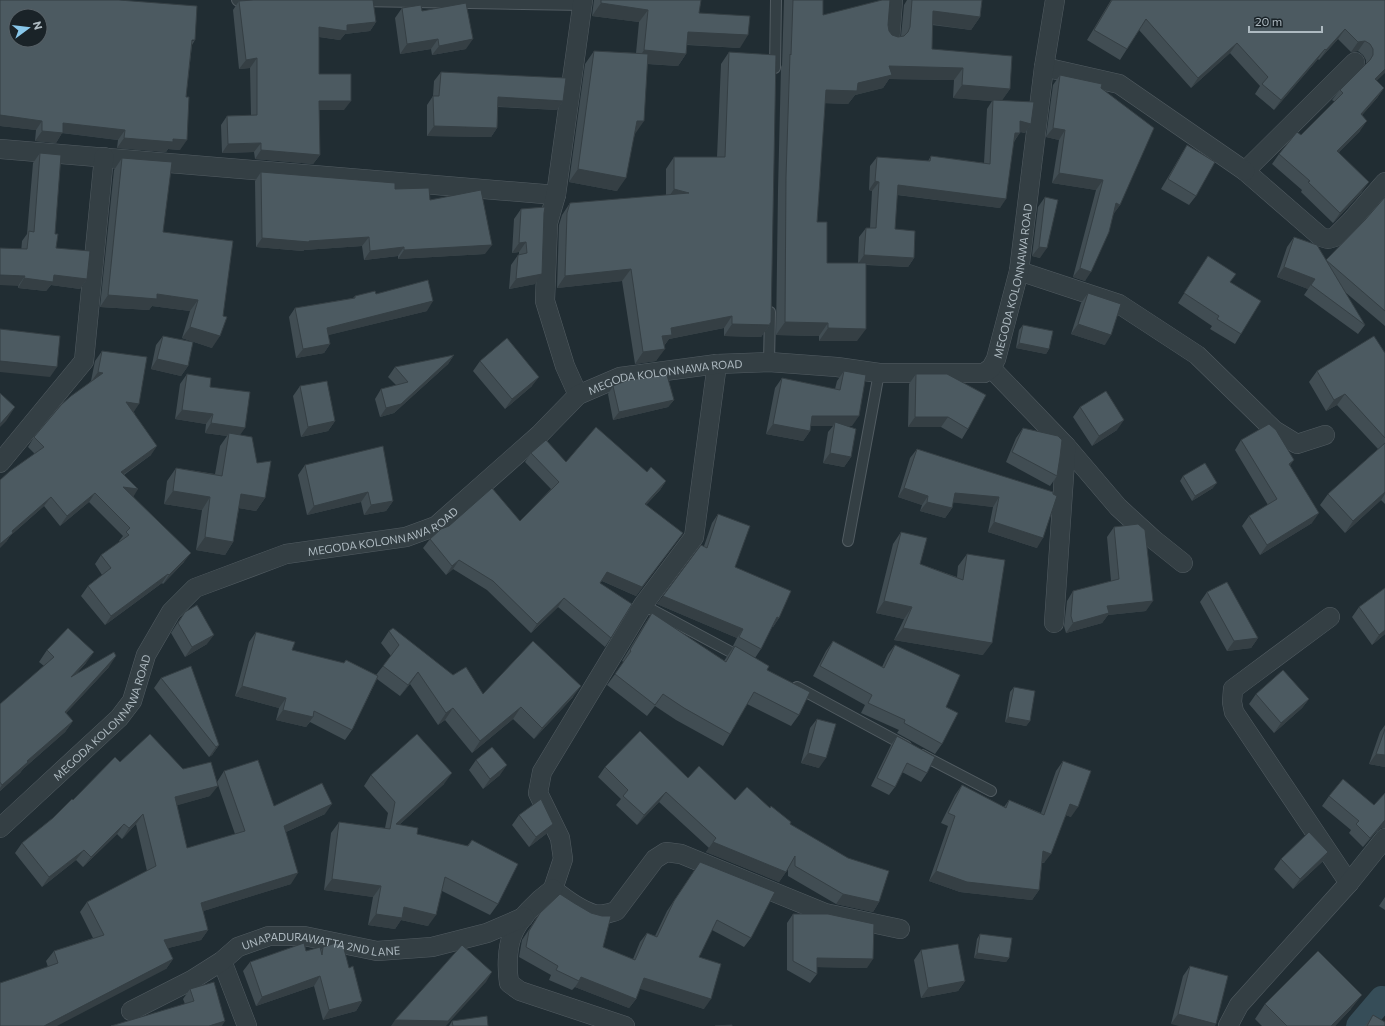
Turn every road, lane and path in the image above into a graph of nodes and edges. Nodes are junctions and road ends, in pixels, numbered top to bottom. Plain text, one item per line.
1 (237, 0) edge
2 (249, 0) edge
3 (776, 0) edge
4 (893, 0) edge
5 (1055, 0) edge
6 (353, 1) edge
7 (583, 2) edge
8 (890, 39) edge
9 (1355, 62) dead end
10 (1044, 67) junction
11 (774, 79) edge
12 (0, 149) edge
13 (104, 157) junction
14 (1245, 171) junction
15 (1385, 182) edge
16 (556, 195) junction
17 (1019, 272) junction
18 (770, 299) edge
19 (769, 362) junction
20 (717, 364) junction
21 (991, 368) junction
22 (879, 373) junction
23 (578, 395) junction
24 (1325, 435) dead end
25 (1066, 446) junction
26 (0, 463) edge
27 (848, 541) dead end
28 (1183, 562) dead end
29 (643, 605) junction
30 (1330, 617) dead end
31 (1054, 623) dead end
32 (747, 661) edge
33 (789, 683) edge
34 (991, 791) dead end
35 (0, 828) edge
36 (1385, 838) edge
37 (1349, 883) junction
38 (553, 890) junction
39 (524, 917) junction
40 (900, 929) dead end
41 (222, 961) junction
42 (131, 1011) dead end
43 (247, 1026) edge
44 (625, 1026) edge
45 (1228, 1026) edge

1 - 2 lane
3 - 11 lane
4 - 8 street
5 - 10 street, MEGODA KOLONNAWA ROAD
6 - 7 lane
7 - 16 street
9 - 14 street
10 - 14 street
10 - 17 street, MEGODA KOLONNAWA ROAD
12 - 13 street
13 - 16 street
13 - 26 street
14 - 15 street
16 - 23 street
17 - 21 street, MEGODA KOLONNAWA ROAD
17 - 24 street
18 - 19 lane
19 - 20 street, MEGODA KOLONNAWA ROAD
19 - 22 street, MEGODA KOLONNAWA ROAD
20 - 23 street, MEGODA KOLONNAWA ROAD
20 - 29 street
21 - 22 street, MEGODA KOLONNAWA ROAD
21 - 25 street
22 - 27 lane
23 - 35 street, MEGODA KOLONNAWA ROAD
25 - 28 street
25 - 31 street
29 - 32 lane
29 - 38 street
30 - 37 street
33 - 34 lane
36 - 37 street
37 - 45 street
38 - 39 street
38 - 40 street
39 - 41 street, UNAPADURAWATTA 2ND LANE
39 - 44 street
41 - 42 street, UNAPADURAWATTA 2ND LANE
41 - 43 street

